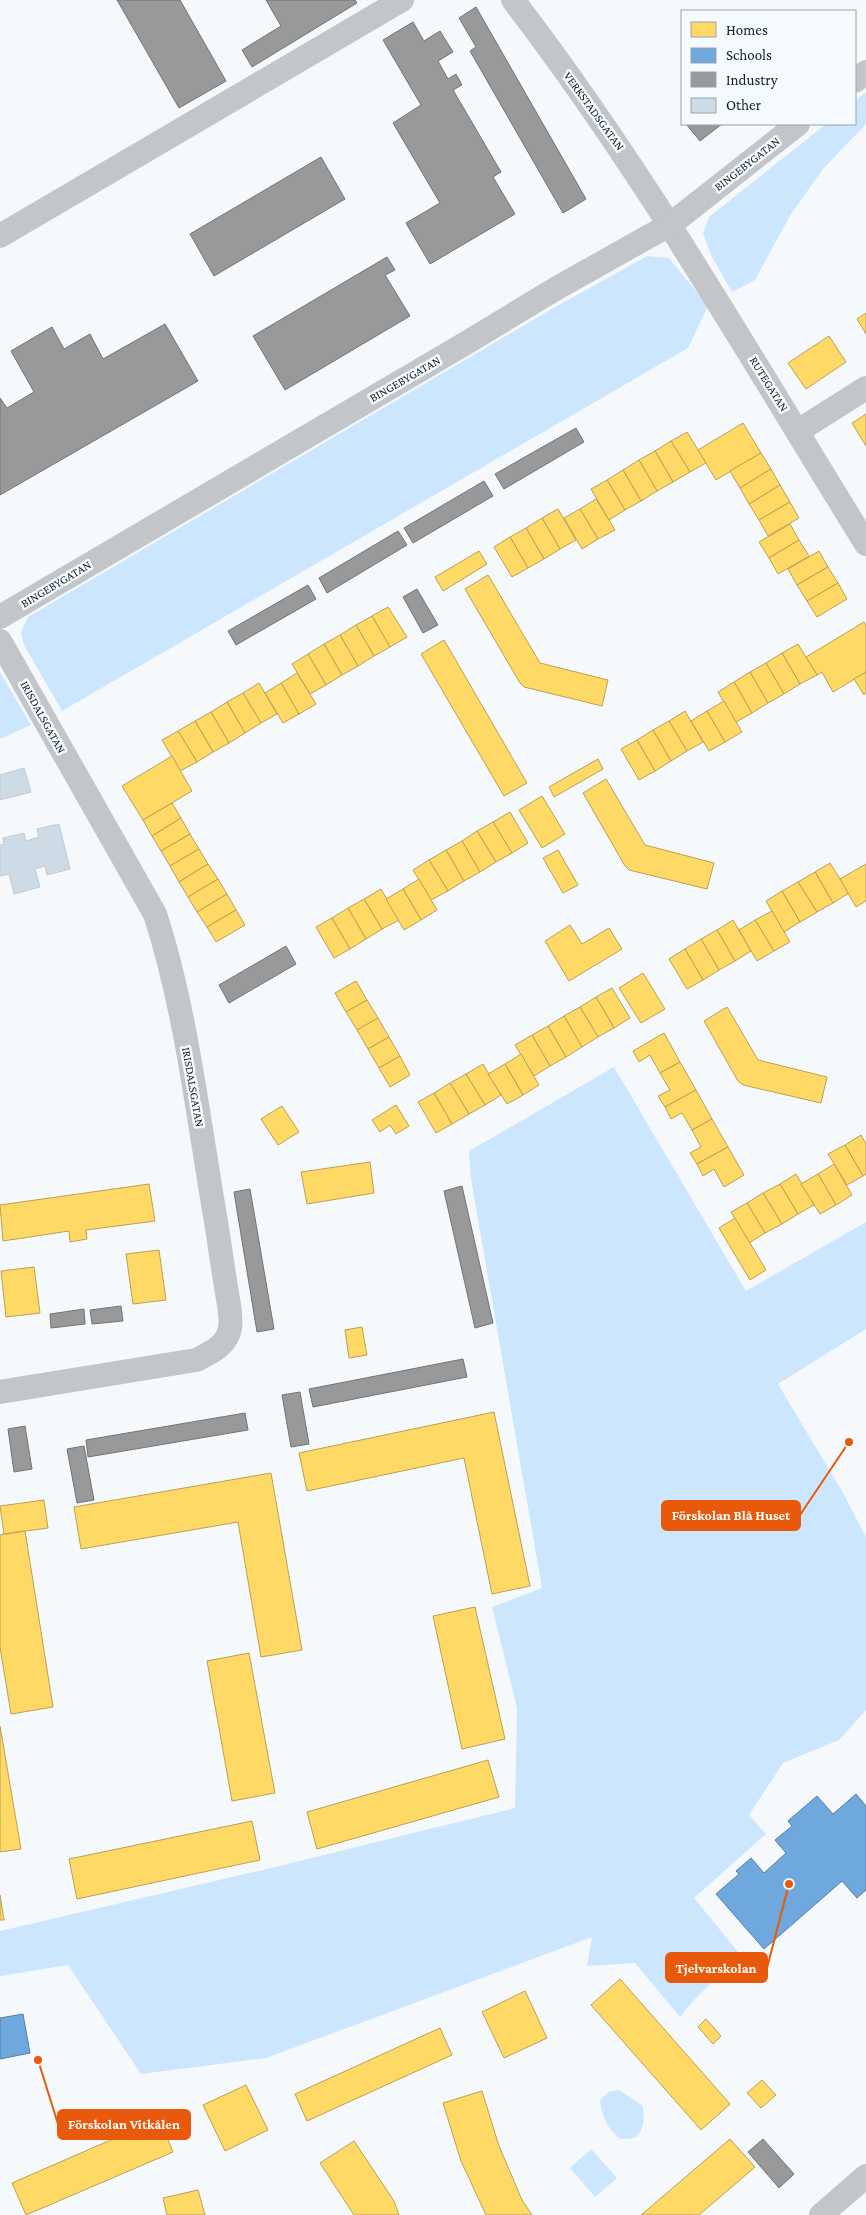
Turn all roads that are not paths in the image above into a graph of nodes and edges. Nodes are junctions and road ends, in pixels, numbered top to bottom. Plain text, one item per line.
1 (402, 0) edge
2 (513, 0) edge
3 (866, 72) edge
4 (856, 80) edge
5 (797, 125) edge
6 (671, 224) junction
7 (0, 236) edge
8 (866, 388) edge
9 (798, 431) junction
10 (866, 544) edge
11 (0, 616) edge
12 (0, 641) edge
13 (0, 1392) edge
14 (866, 2176) edge
15 (821, 2215) edge

1 - 7 street
2 - 6 street, VERKSTADSGATAN
3 - 4 street
5 - 6 street, BINGEBYGATAN
6 - 9 street, RUTEGATAN
6 - 11 street, BINGEBYGATAN
8 - 9 street
9 - 10 street, RUTEGATAN
12 - 13 street, IRISDALSGATAN
14 - 15 street

